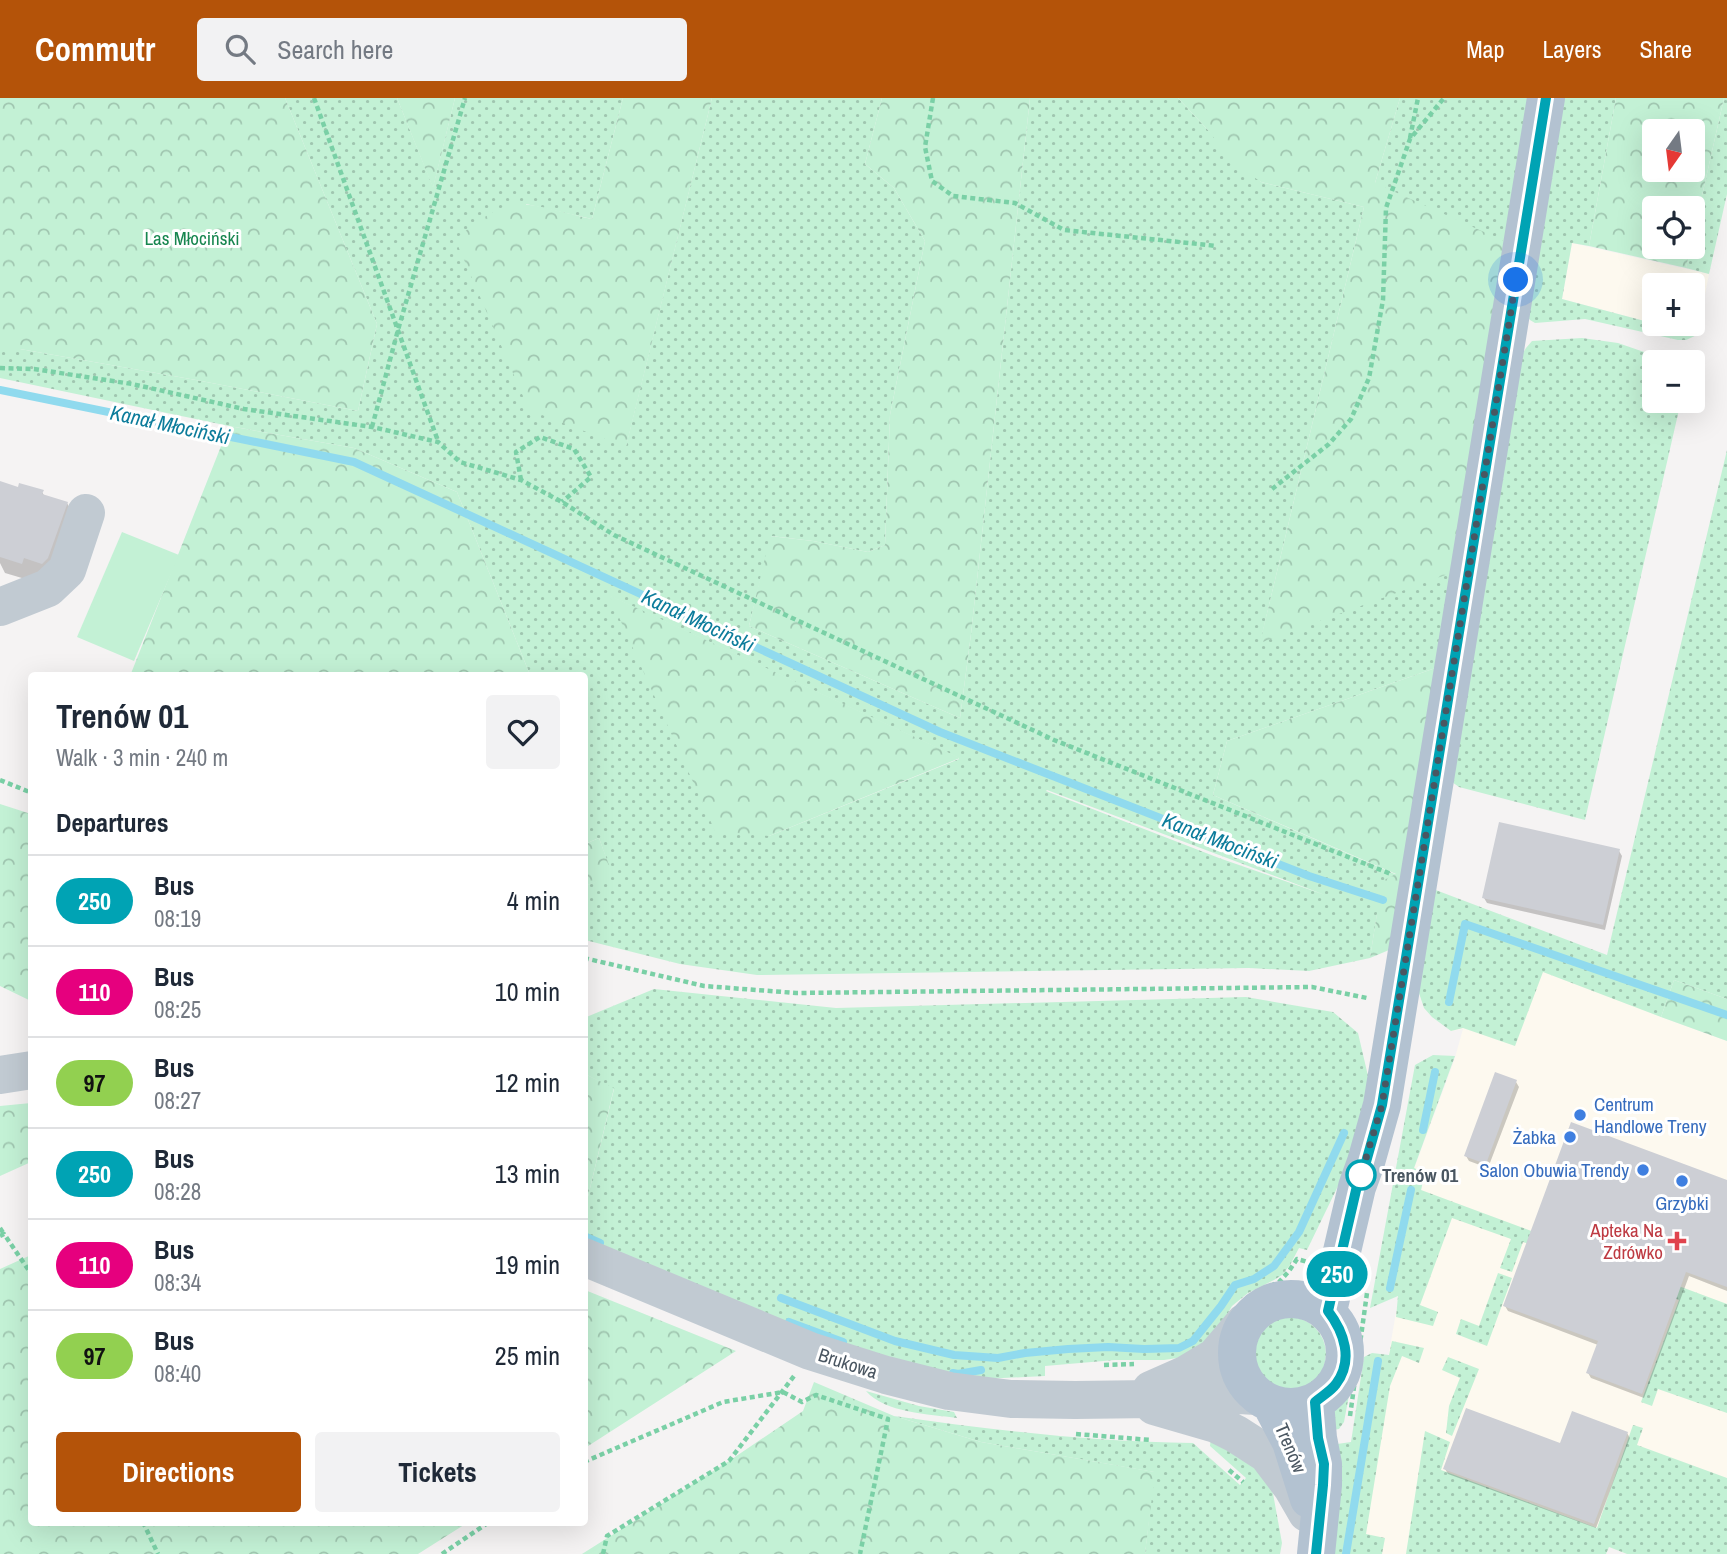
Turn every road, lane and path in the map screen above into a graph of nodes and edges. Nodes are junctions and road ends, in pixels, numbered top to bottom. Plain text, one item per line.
1 (314, 98) edge
2 (465, 98) edge
3 (933, 98) edge
4 (1418, 98) edge
5 (1444, 98) edge
6 (1546, 98) edge
7 (1410, 139) junction
8 (1217, 246) dead end
9 (398, 330) junction
10 (0, 368) edge
11 (372, 427) junction
12 (438, 442) junction
13 (521, 480) junction
14 (1272, 489) dead end
15 (562, 502) junction
16 (86, 513) dead end
17 (0, 607) edge
18 (0, 780) edge
19 (28, 791) edge
20 (1418, 884) junction
21 (588, 959) edge
22 (1399, 997) junction
23 (28, 1071) edge
24 (0, 1076) edge
25 (1357, 1186) junction
26 (0, 1228) edge
27 (2, 1235) edge
28 (588, 1259) edge
29 (28, 1270) edge
30 (1338, 1270) junction
31 (1293, 1297) junction
32 (1328, 1311) junction
33 (1244, 1323) junction
34 (783, 1392) junction
35 (1128, 1399) junction
36 (1263, 1400) junction
37 (1317, 1420) junction
38 (588, 1460) edge
39 (145, 1526) edge
40 (483, 1526) edge
41 (1317, 1544) edge
42 (158, 1554) edge
43 (442, 1554) edge
44 (603, 1554) edge
45 (860, 1554) edge

1 - 9 path
2 - 9 path
3 - 8 path
4 - 7 path
5 - 7 path
6 - 20 main road
7 - 14 path
9 - 11 path
9 - 12 path
10 - 11 path
11 - 12 path
12 - 13 path
13 - 15 path
13 - 15 path
15 - 20 path
16 - 17 street
18 - 19 path
20 - 22 main road
21 - 22 path
22 - 25 main road
23 - 24 street
25 - 30 main road
25 - 31 main road
26 - 27 path
27 - 29 path
28 - 35 street, Brukowa
30 - 32 main road
30 - 37 path
31 - 32 main road
31 - 33 main road
32 - 37 main road
33 - 35 street, Brukowa
33 - 36 main road
34 - 38 path
34 - 44 path
34 - 45 path
35 - 36 street, Brukowa
35 - 41 street
36 - 37 main road
36 - 41 main road, Trenów
37 - 41 main road, Trenów
39 - 42 path
40 - 43 path

